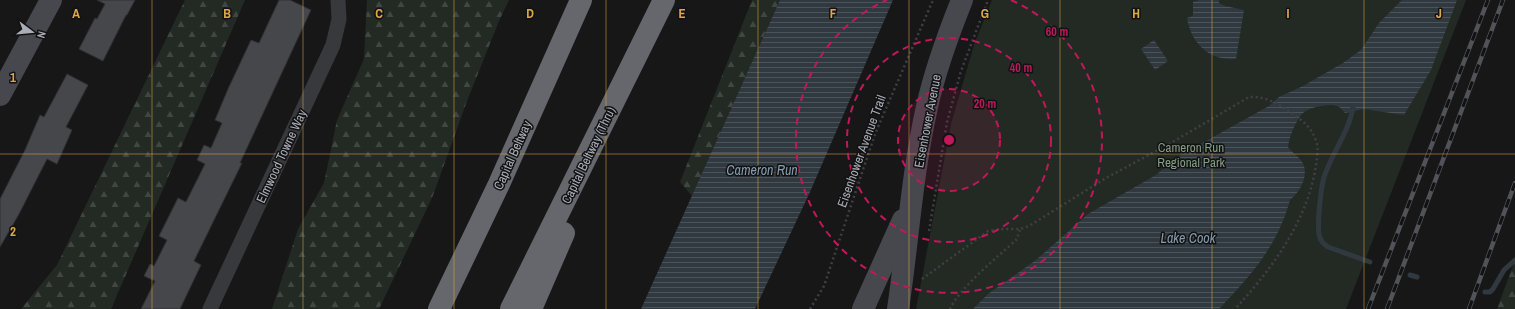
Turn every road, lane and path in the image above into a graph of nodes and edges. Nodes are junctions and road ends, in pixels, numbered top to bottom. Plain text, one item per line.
1 (51, 0) edge
2 (338, 0) edge
3 (581, 0) edge
4 (664, 0) edge
5 (933, 0) edge
6 (962, 0) edge
7 (988, 0) edge
8 (0, 95) edge
9 (913, 199) junction
10 (1020, 229) junction
11 (928, 237) dead end
12 (922, 273) dead end
13 (950, 308) edge
14 (210, 309) edge
15 (439, 309) edge
16 (511, 309) edge
17 (531, 309) edge
18 (810, 309) edge
19 (864, 309) edge
20 (898, 309) edge
21 (1236, 309) edge

1 - 8 main road
2 - 14 street, Elmwood Towne Way
3 - 15 highway, Capital Beltway
4 - 16 highway, Capital Beltway (Thru)
4 - 17 highway
5 - 18 path, Eisenhower Avenue Trail
6 - 9 main road, Eisenhower Avenue
7 - 11 path
9 - 19 main road, Eisenhower Avenue
9 - 20 main road, Eisenhower Avenue
10 - 12 path
10 - 13 path
10 - 21 path

